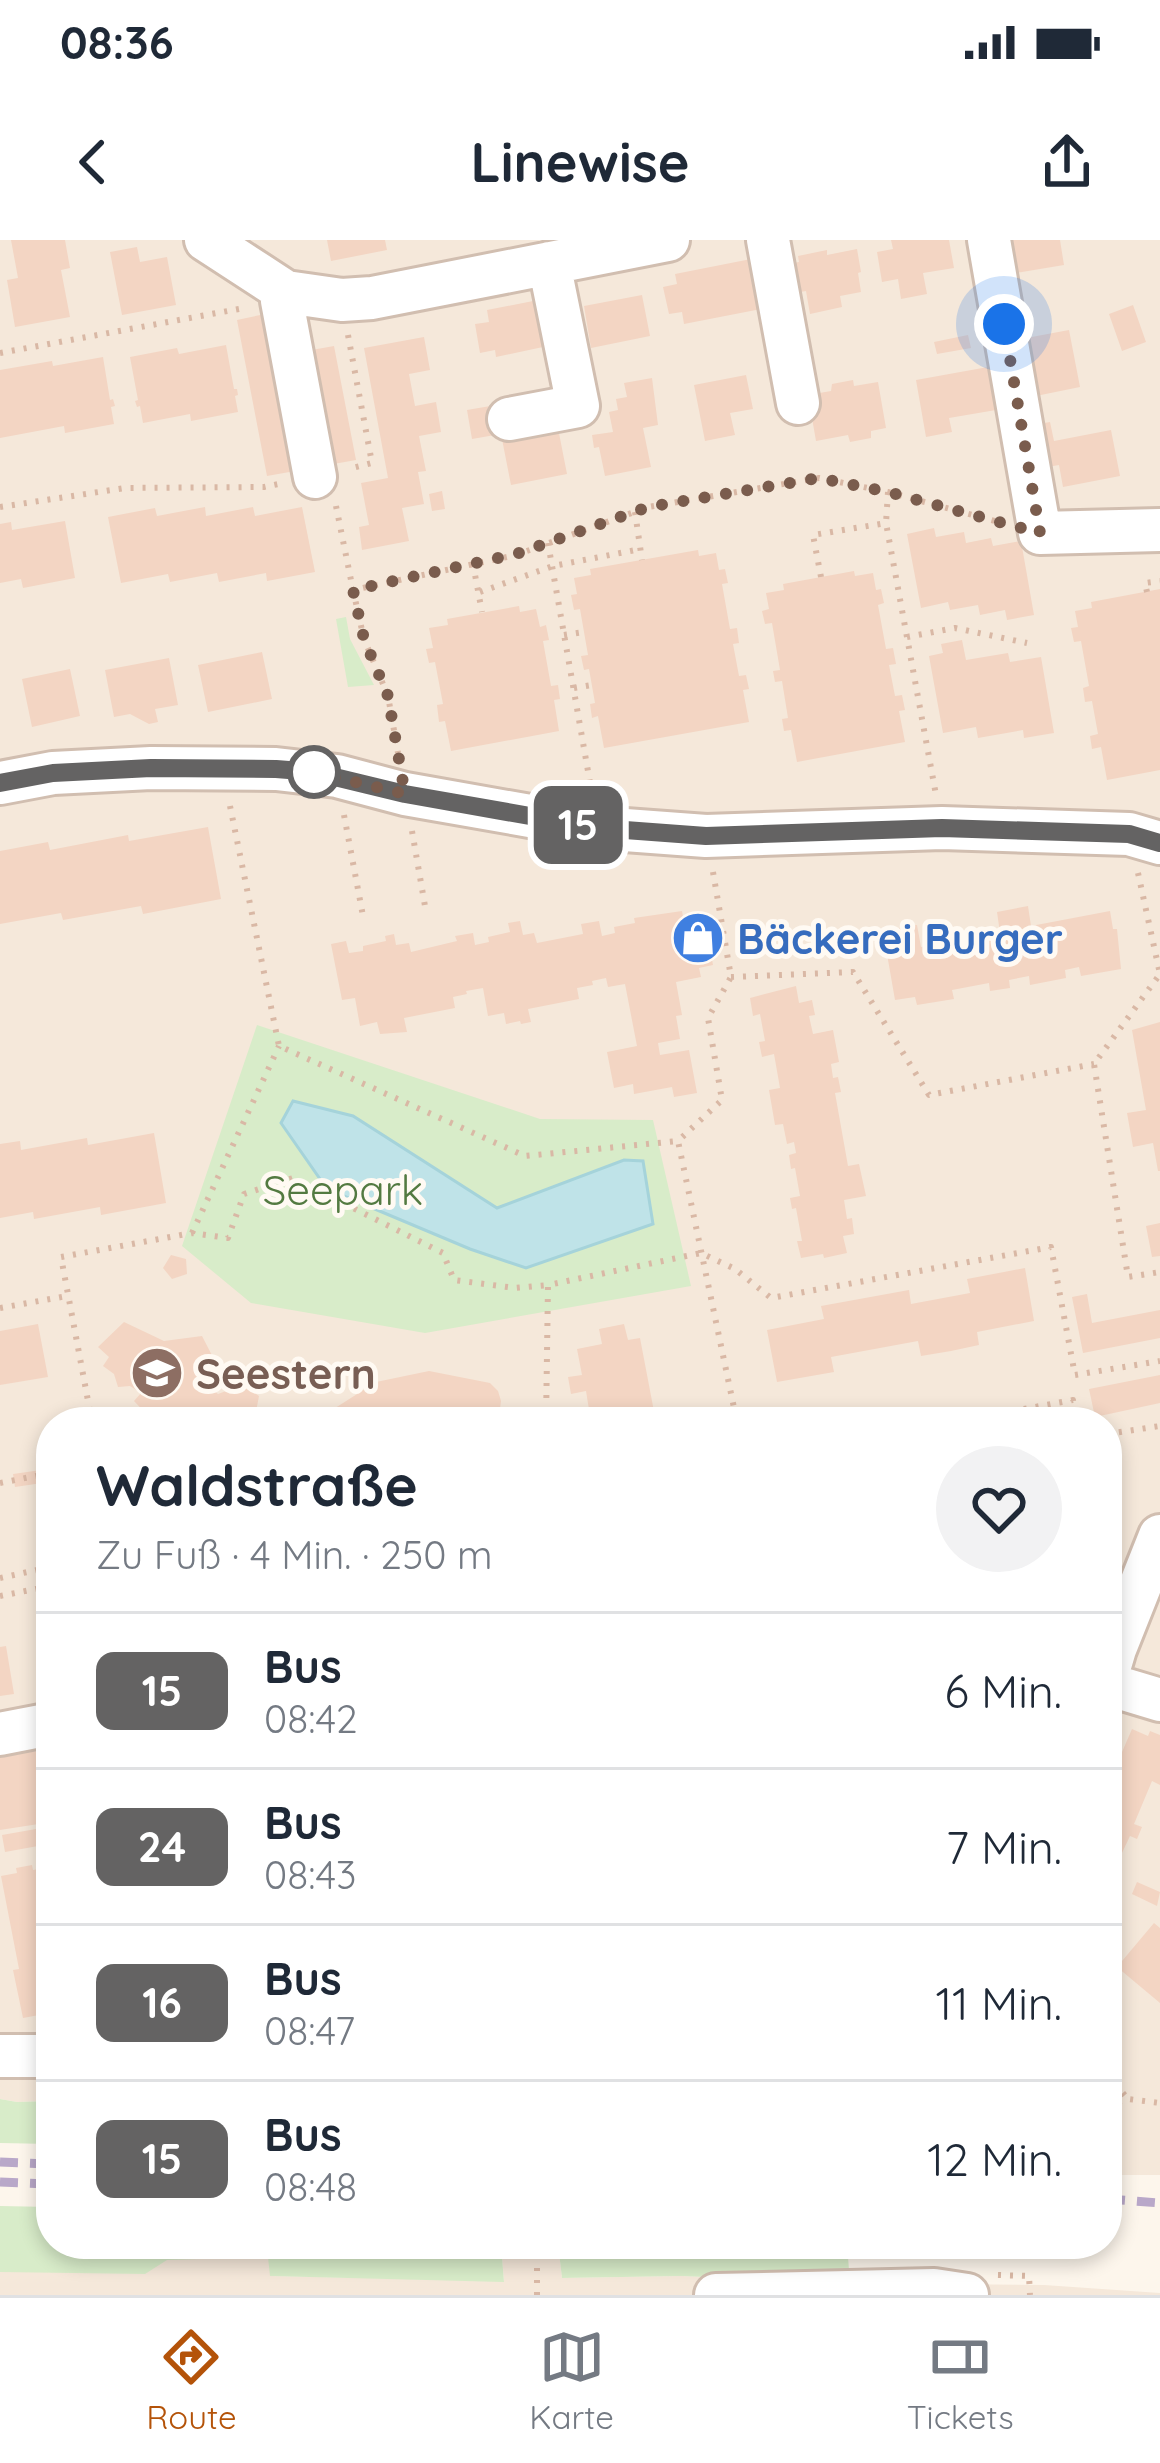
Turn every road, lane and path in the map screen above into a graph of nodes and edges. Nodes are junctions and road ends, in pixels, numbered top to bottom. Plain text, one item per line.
1 (206, 240) edge
2 (768, 240) edge
3 (989, 240) edge
4 (647, 242) edge
5 (550, 263) junction
6 (284, 297) junction
7 (342, 300) junction
8 (0, 353) edge
9 (798, 404) dead end
10 (509, 418) dead end
11 (371, 463) dead end
12 (325, 486) junction
13 (888, 492) junction
14 (0, 507) edge
15 (634, 512) junction
16 (886, 523) junction
17 (1160, 530) edge
18 (1040, 533) junction
19 (548, 543) junction
20 (640, 549) junction
21 (642, 560) dead end
22 (473, 564) junction
23 (553, 566) junction
24 (820, 577) dead end
25 (1160, 581) edge
26 (353, 590) junction
27 (480, 592) junction
28 (1147, 592) dead end
29 (482, 612) dead end
30 (584, 632) dead end
31 (564, 635) junction
32 (907, 637) junction
33 (1027, 643) dead end
34 (592, 685) dead end
35 (574, 688) junction
36 (222, 769) junction
37 (337, 776) junction
38 (0, 783) edge
39 (405, 794) junction
40 (598, 828) junction
41 (942, 828) junction
42 (706, 836) junction
43 (1145, 838) edge
44 (424, 906) dead end
45 (363, 916) dead end
46 (1160, 974) edge
47 (731, 977) junction
48 (279, 1046) junction
49 (1094, 1064) junction
50 (678, 1141) junction
51 (192, 1233) junction
52 (700, 1253) junction
53 (1160, 1272) edge
54 (548, 1285) junction
55 (69, 1296) junction
56 (0, 1308) edge
57 (1160, 1361) edge
58 (89, 1407) edge
59 (545, 1407) edge
60 (734, 1407) edge
61 (1035, 1407) edge
62 (1074, 1407) edge
63 (1160, 1426) edge
64 (1122, 1432) edge
65 (36, 1476) edge
66 (0, 1483) edge
67 (1160, 1537) edge
68 (36, 1570) edge
69 (0, 1578) edge
70 (36, 1589) edge
71 (0, 1596) edge
72 (1122, 1629) edge
73 (1122, 1686) edge
74 (1160, 1700) edge
75 (36, 1727) edge
76 (0, 1734) edge
77 (0, 2056) edge
78 (36, 2056) edge
79 (1122, 2092) edge
80 (1128, 2099) junction
81 (1122, 2101) edge
82 (1160, 2103) edge
83 (536, 2259) edge
84 (974, 2285) edge
85 (538, 2295) edge
86 (716, 2295) edge
87 (1030, 2295) edge

1 - 6 street
2 - 9 street
3 - 18 street
4 - 5 street
5 - 7 street
5 - 10 street
6 - 7 street
6 - 8 path
6 - 12 street
7 - 11 path
12 - 14 path
12 - 26 path
13 - 15 path
13 - 16 path
13 - 18 path
15 - 19 path
15 - 20 path
16 - 24 path
16 - 32 path
17 - 18 street
19 - 22 path
19 - 23 path
20 - 21 path
20 - 23 path
22 - 26 path
22 - 27 path
23 - 27 path
23 - 31 path
25 - 28 path
26 - 39 path
27 - 29 path
30 - 31 path
31 - 35 path
32 - 33 path
32 - 41 path
34 - 35 path
35 - 40 path
36 - 37 street
36 - 38 street
36 - 48 path
37 - 39 street
37 - 45 path
39 - 40 street
39 - 44 path
40 - 42 street
41 - 42 street
41 - 43 street
42 - 47 path
43 - 46 path
46 - 49 path
47 - 49 path
47 - 50 path
48 - 50 path
48 - 51 path
49 - 53 path
50 - 52 path
51 - 54 path
51 - 55 path
52 - 54 path
52 - 57 path
52 - 60 path
54 - 59 path
55 - 56 path
55 - 58 path
61 - 62 path
63 - 64 path
65 - 66 path
67 - 72 street
68 - 69 path
70 - 71 path
73 - 74 street
75 - 76 street
77 - 78 street
79 - 80 path
80 - 81 path
80 - 82 path
83 - 85 path
84 - 86 street
84 - 87 path

